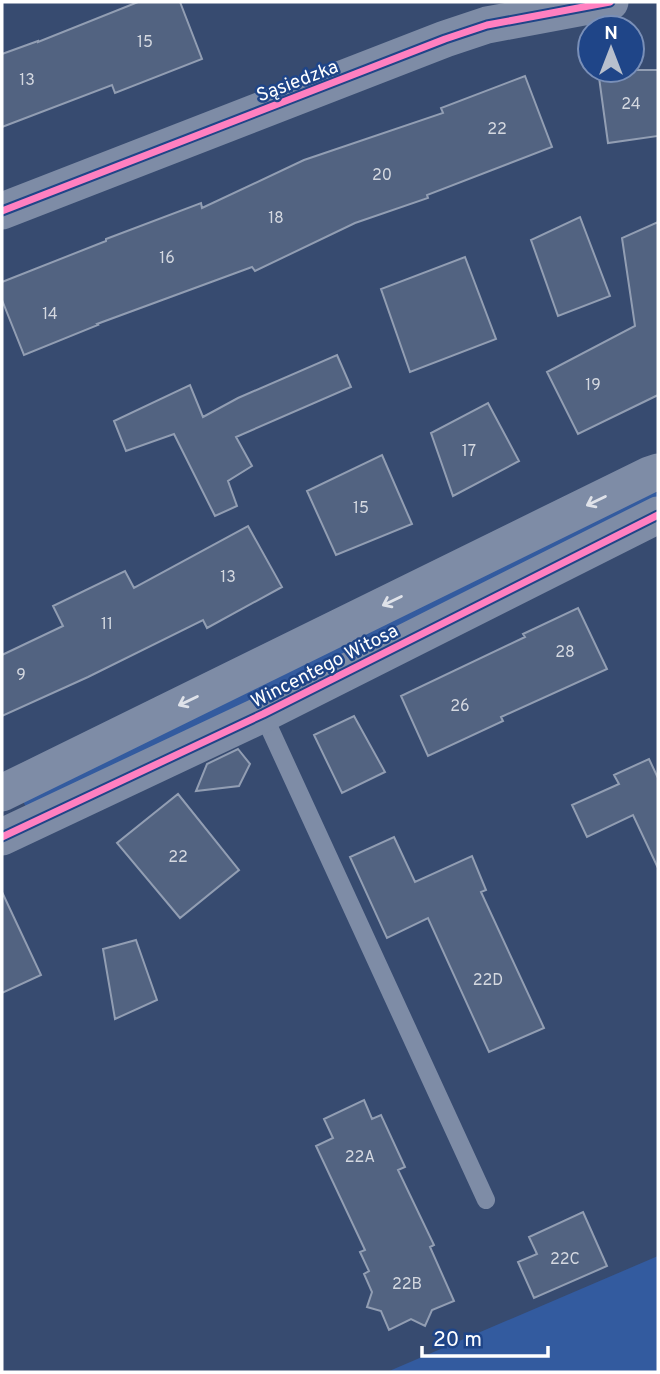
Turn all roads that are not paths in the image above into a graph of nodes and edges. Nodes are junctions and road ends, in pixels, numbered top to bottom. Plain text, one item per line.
1 (610, 2) edge
2 (2, 211) edge
3 (658, 472) edge
4 (658, 515) edge
5 (263, 714) junction
6 (2, 793) edge
7 (6, 825) edge
8 (486, 1200) dead end

1 - 2 street, Sąsiedzka
3 -> 6 street, Wincentego Witosa
4 - 5 street, Wincentego Witosa
5 - 7 street, Wincentego Witosa
5 - 8 lane, Wincentego Witosa

